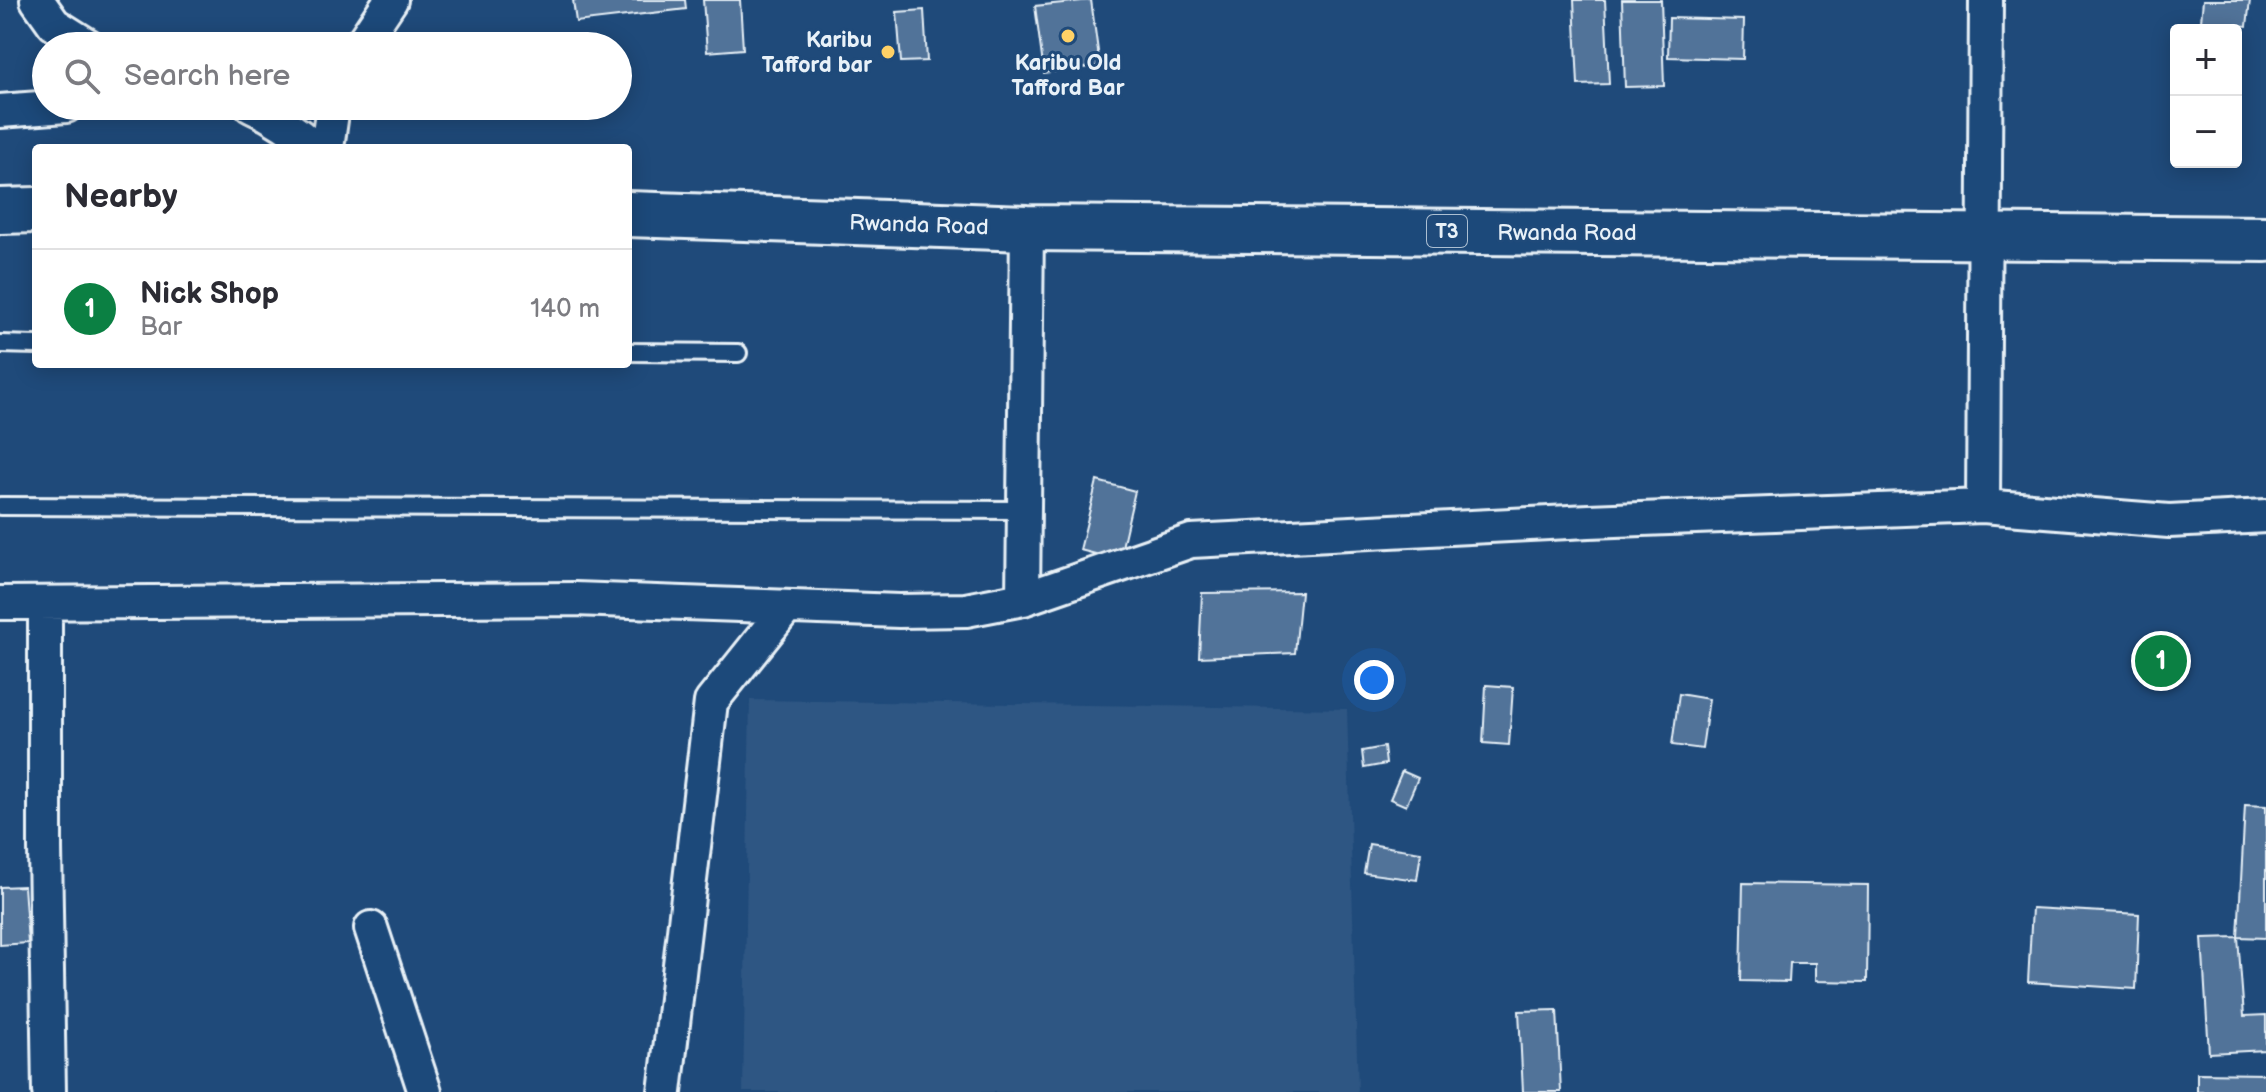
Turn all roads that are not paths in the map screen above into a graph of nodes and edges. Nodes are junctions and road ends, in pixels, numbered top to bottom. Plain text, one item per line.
1 (37, 0) edge
2 (391, 0) edge
3 (1986, 0) edge
4 (67, 32) edge
5 (369, 32) edge
6 (32, 109) edge
7 (0, 111) edge
8 (278, 120) edge
9 (331, 120) edge
10 (310, 144) edge
11 (328, 144) edge
12 (32, 210) edge
13 (0, 211) edge
14 (632, 214) edge
15 (1027, 228) junction
16 (1984, 236) junction
17 (2266, 239) edge
18 (0, 344) edge
19 (32, 345) edge
20 (632, 352) edge
21 (738, 353) dead end
22 (0, 506) edge
23 (1983, 506) junction
24 (1024, 510) junction
25 (2266, 516) edge
26 (1023, 599) junction
27 (0, 603) edge
28 (45, 603) junction
29 (787, 607) junction
30 (371, 928) dead end
31 (49, 1092) edge
32 (425, 1092) edge
33 (665, 1092) edge

1 - 4 street
2 - 5 street
3 - 16 street
6 - 7 street
8 - 10 street
9 - 11 street
12 - 13 highway
14 - 15 highway, Rwanda Road / T3
15 - 16 highway, Rwanda Road / T3
15 - 24 street
16 - 17 highway, Rwanda Road / T3
16 - 23 street
18 - 19 lane
20 - 21 lane
22 - 24 lane
23 - 25 street
23 - 26 street
24 - 26 street
26 - 29 street
27 - 28 street
28 - 29 street
28 - 31 street
29 - 33 street
30 - 32 street

